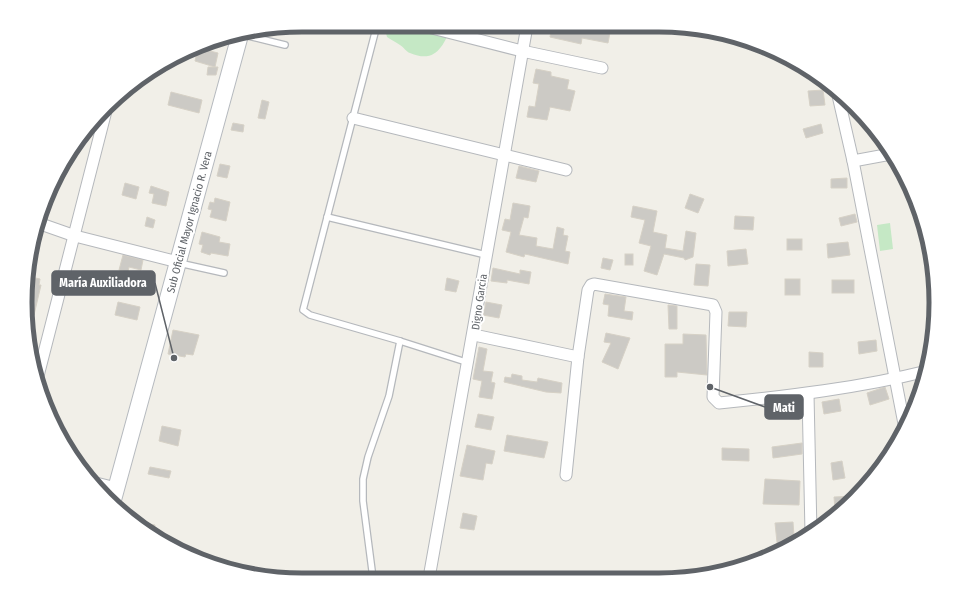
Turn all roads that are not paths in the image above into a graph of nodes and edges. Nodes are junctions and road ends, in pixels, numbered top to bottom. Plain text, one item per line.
1 (375, 32) edge
2 (448, 32) edge
3 (526, 32) edge
4 (251, 37) edge
5 (239, 39) edge
6 (285, 45) dead end
7 (522, 51) junction
8 (602, 68) dead end
9 (839, 101) edge
10 (104, 118) edge
11 (353, 118) junction
12 (504, 154) junction
13 (885, 155) edge
14 (853, 161) junction
15 (566, 170) dead end
16 (327, 217) junction
17 (43, 225) edge
18 (75, 236) junction
19 (486, 255) junction
20 (178, 262) junction
21 (224, 273) dead end
22 (474, 335) junction
23 (400, 341) junction
24 (578, 357) junction
25 (469, 363) junction
26 (40, 369) edge
27 (920, 373) edge
28 (895, 379) junction
29 (808, 394) junction
30 (903, 418) edge
31 (566, 475) dead end
32 (114, 494) edge
33 (811, 526) edge
34 (372, 573) edge
35 (431, 573) edge

1 - 11 lane
2 - 7 street
3 - 7 street, Digno Garcia
4 - 6 lane
5 - 20 street, Sub Oficial Mayor Ignacio R. Vera
7 - 8 street
7 - 12 street, Digno Garcia
9 - 14 street
10 - 18 street
11 - 12 street
11 - 16 lane
12 - 15 street
12 - 19 street, Digno Garcia
13 - 14 street
14 - 28 street
16 - 19 lane
16 - 23 lane
17 - 18 street
18 - 20 street
18 - 26 street
19 - 22 street, Digno Garcia
20 - 21 lane
20 - 32 street, Sub Oficial Mayor Ignacio R. Vera
22 - 24 street
22 - 25 street, Digno Garcia
23 - 25 lane
23 - 34 lane
24 - 29 street
24 - 31 street
25 - 35 street, Digno Garcia
27 - 28 street
28 - 29 street
28 - 30 street
29 - 33 street

